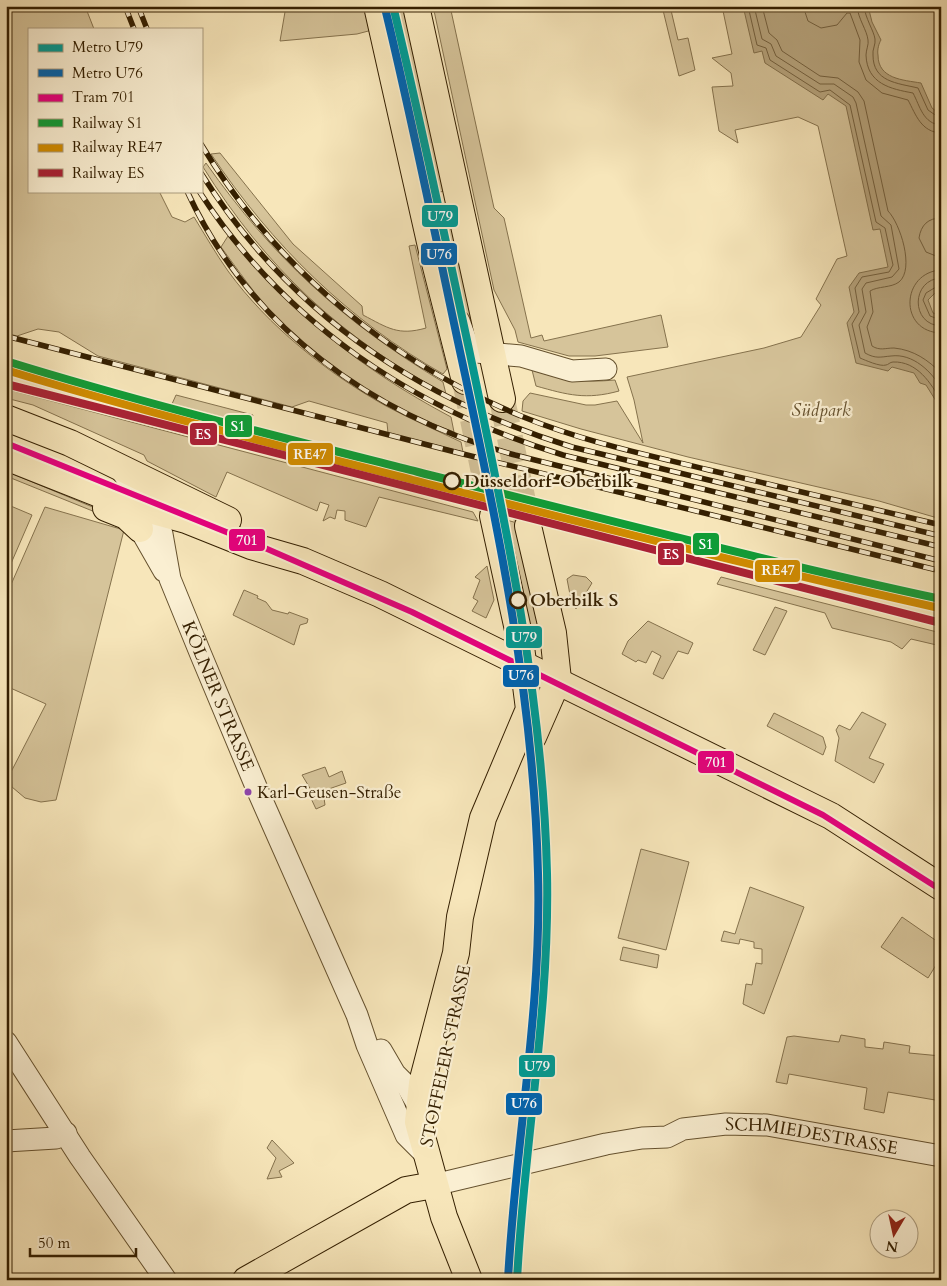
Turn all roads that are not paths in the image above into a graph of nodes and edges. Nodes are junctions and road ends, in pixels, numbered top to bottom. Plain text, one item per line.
1 (377, 6) edge
2 (416, 6) edge
3 (444, 298) junction
4 (492, 354) junction
5 (606, 369) dead end
6 (465, 381) joint
7 (502, 399) tunnel mouth
8 (6, 418) edge
9 (6, 457) edge
10 (118, 466) junction
11 (6, 468) edge
12 (186, 510) junction
13 (493, 516) tunnel mouth
14 (150, 525) junction
15 (528, 526) tunnel mouth
16 (512, 603) junction
17 (460, 632) junction
18 (524, 664) junction
19 (558, 680) junction
20 (941, 887) edge
21 (357, 1014) junction
22 (6, 1042) edge
23 (414, 1085) junction
24 (66, 1133) junction
25 (6, 1141) edge
26 (426, 1155) junction
27 (941, 1156) edge
28 (434, 1184) junction
29 (166, 1280) edge
30 (246, 1280) edge
31 (469, 1280) edge

1 - 3 main road
2 - 4 main road
3 - 4 street
3 - 6 main road
4 - 5 street
4 - 6 street
4 - 7 main road
8 - 10 main road
9 - 14 main road
10 - 12 main road
10 - 14 street
11 - 14 main road
12 - 14 main road
12 - 17 main road
13 - 16 main road, STOFFELER STRASSE
14 - 21 street, KÖLNER STRASSE
15 - 19 main road
16 - 17 main road
16 - 18 main road, STOFFELER STRASSE
17 - 18 main road
18 - 19 main road
18 - 23 main road, STOFFELER STRASSE
19 - 20 main road
19 - 26 main road, STOFFELER STRASSE
21 - 23 street, KÖLNER STRASSE
21 - 26 street, KÖLNER STRASSE
22 - 24 street
23 - 26 main road, STOFFELER STRASSE
24 - 25 street
24 - 29 street
26 - 28 main road, KÖLNER STRASSE
27 - 28 street, SCHMIEDESTRASSE
28 - 30 main road
28 - 31 main road, KÖLNER STRASSE

